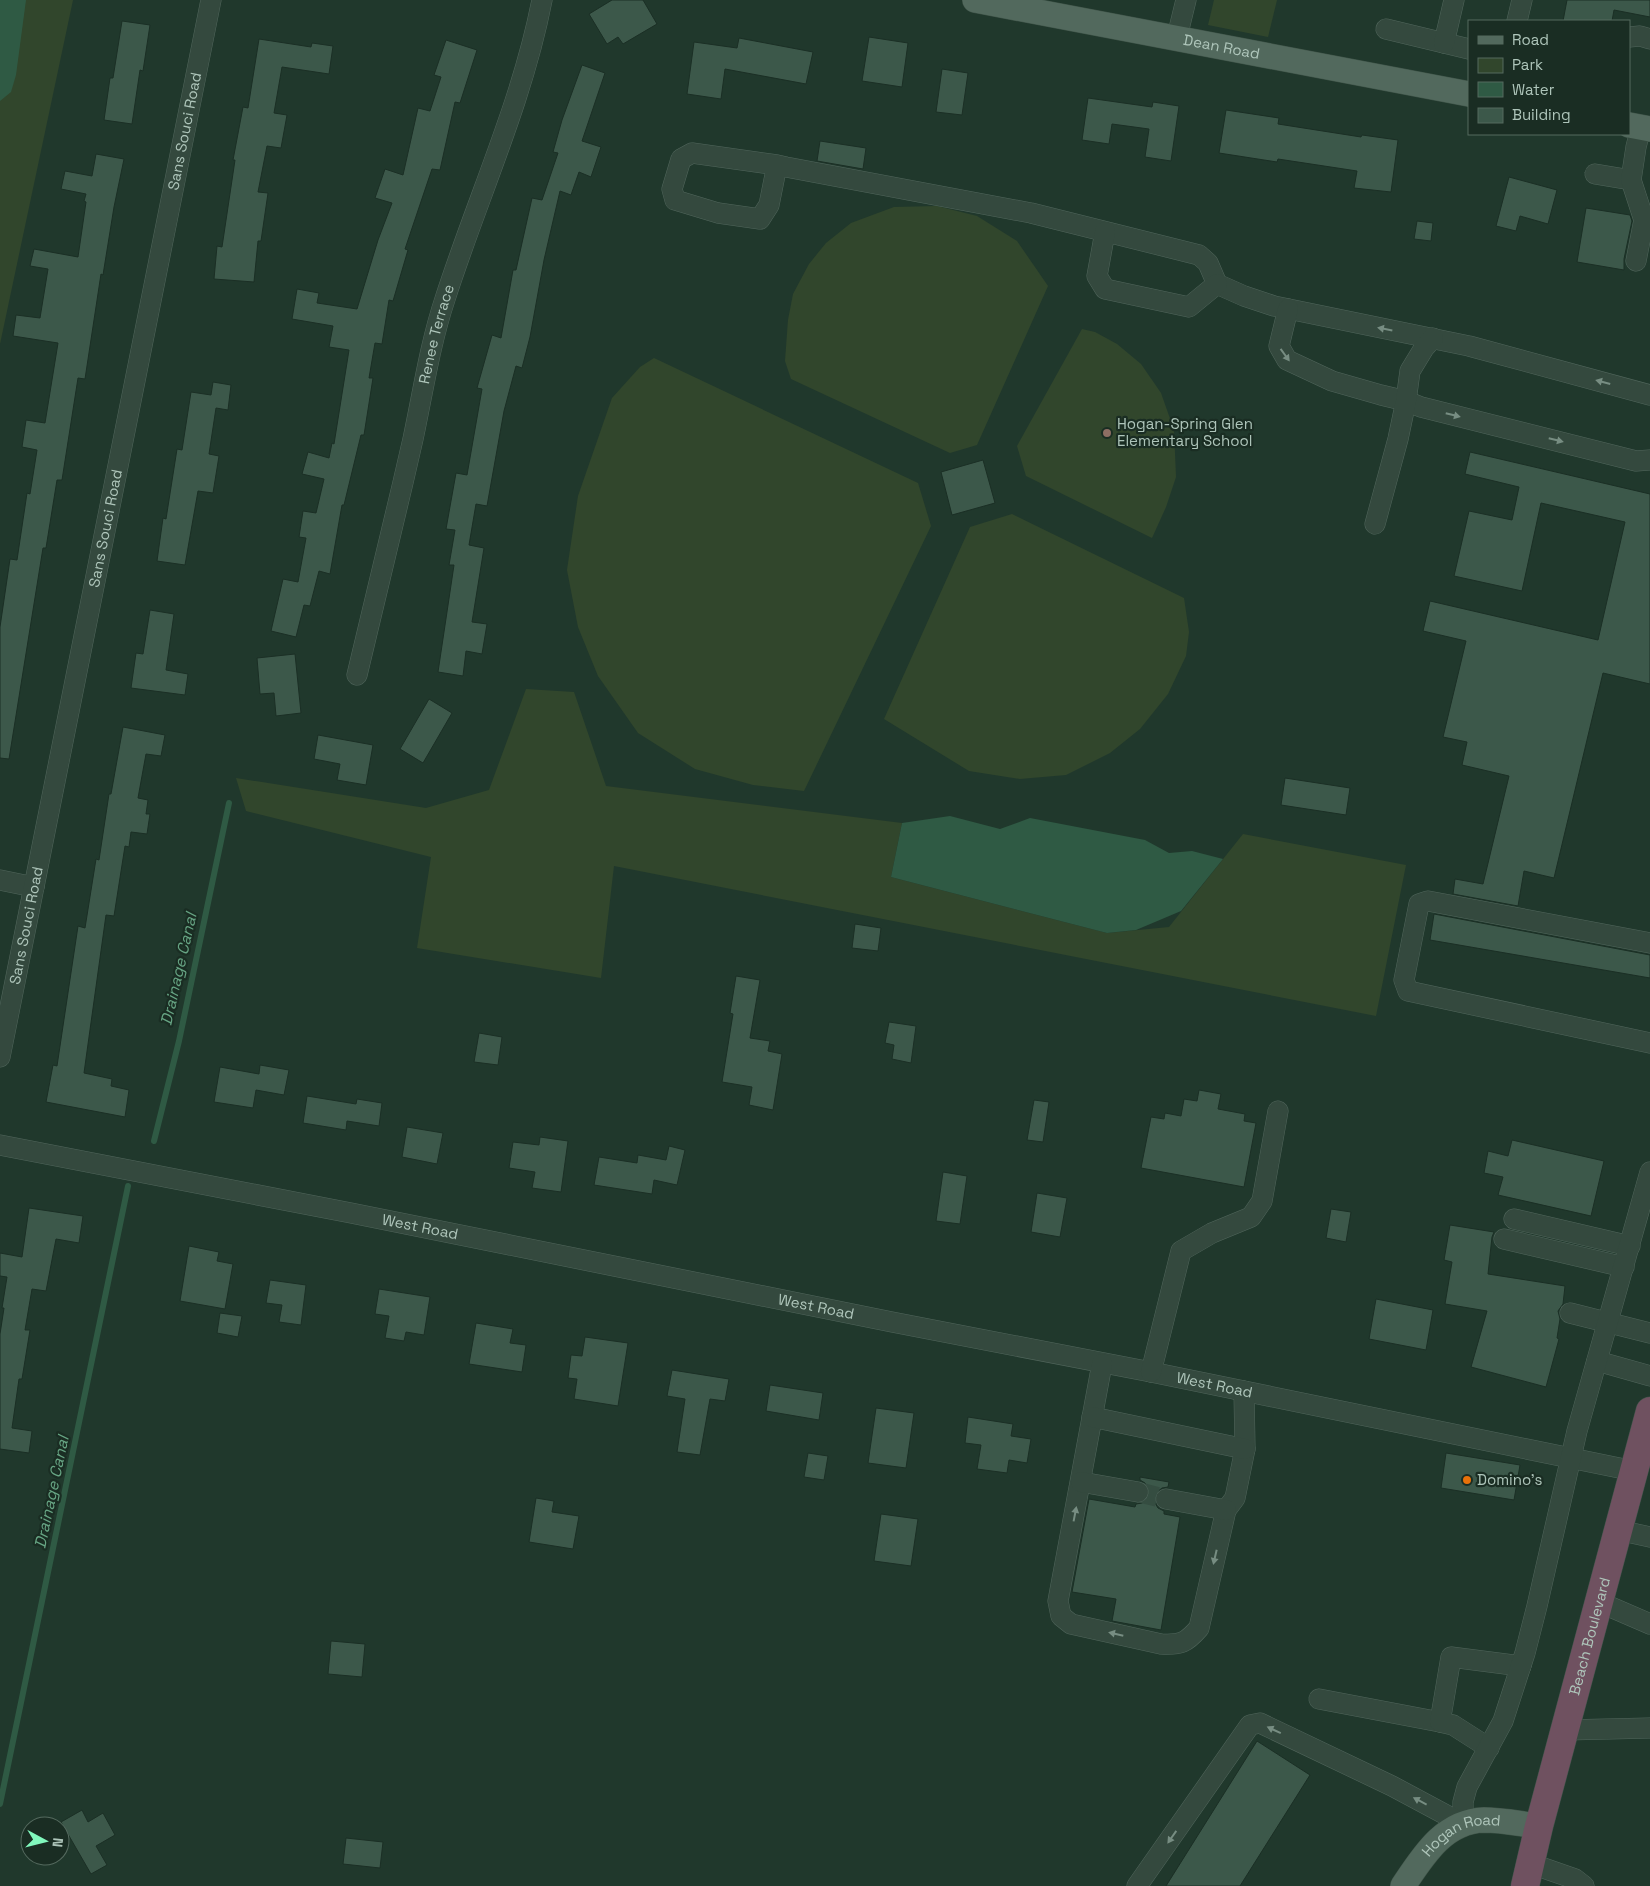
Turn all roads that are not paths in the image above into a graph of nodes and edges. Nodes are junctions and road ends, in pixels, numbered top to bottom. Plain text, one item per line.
1 (211, 0) edge
2 (542, 0) edge
3 (976, 0) edge
4 (1186, 0) edge
5 (1454, 0) edge
6 (1522, 0) edge
7 (1017, 4) edge
8 (1517, 20) edge
9 (1386, 29) dead end
10 (1177, 37) junction
11 (1630, 37) edge
12 (1650, 39) edge
13 (1444, 43) junction
14 (1468, 49) edge
15 (1468, 94) edge
16 (1640, 127) edge
17 (777, 165) junction
18 (1595, 174) dead end
19 (1631, 180) junction
20 (1105, 232) junction
21 (1636, 261) dead end
22 (1217, 284) junction
23 (1288, 309) junction
24 (1433, 338) junction
25 (1650, 395) edge
26 (1406, 401) junction
27 (1650, 460) edge
28 (1375, 524) dead end
29 (357, 675) dead end
30 (0, 880) edge
31 (34, 887) junction
32 (1650, 943) edge
33 (1650, 1043) edge
34 (0, 1057) edge
35 (1278, 1111) dead end
36 (0, 1145) edge
37 (1650, 1172) edge
38 (1514, 1220) dead end
39 (1504, 1240) dead end
40 (1637, 1241) edge
41 (1624, 1267) junction
42 (1570, 1313) dead end
43 (1608, 1323) junction
44 (1650, 1333) edge
45 (1597, 1361) junction
46 (1102, 1364) junction
47 (1151, 1372) junction
48 (1650, 1376) edge
49 (1244, 1391) junction
50 (1650, 1411) edge
51 (1092, 1417) junction
52 (1245, 1449) junction
53 (1570, 1456) junction
54 (1634, 1471) junction
55 (1081, 1482) junction
56 (1138, 1492) tunnel mouth
57 (1166, 1498) tunnel mouth
58 (1226, 1510) junction
59 (1618, 1530) junction
60 (1650, 1537) edge
61 (1599, 1602) junction
62 (1650, 1624) edge
63 (1521, 1666) junction
64 (1319, 1699) dead end
65 (1440, 1722) junction
66 (1650, 1728) edge
67 (1565, 1730) junction
68 (1488, 1748) junction
69 (1463, 1824) junction
70 (1539, 1826) junction
71 (1525, 1878) edge
72 (1137, 1886) edge
73 (1403, 1886) edge
74 (1584, 1886) edge

1 - 31 street, Sans Souci Road
2 - 29 street, Renee Terrace
3 - 7 main road, Dean Road
4 - 10 street
5 - 13 street
6 - 8 street
7 - 10 main road, Dean Road
9 - 13 street
10 - 15 main road, Dean Road
11 - 12 street
13 - 14 street
16 - 19 street
17 - 17 street
17 - 20 street
18 - 19 street
19 - 21 street
20 - 22 street
20 - 22 street
22 - 23 street
24 -> 23 street
23 -> 26 street
25 -> 24 street
24 - 26 street
26 -> 27 street
26 - 28 street
30 - 31 street
31 - 34 street, Sans Souci Road
32 - 33 street
35 - 47 street
36 - 46 street, West Road
37 - 40 street
38 - 40 street
39 - 41 street
40 - 41 street
41 - 43 street
42 - 43 street
43 - 44 street
43 - 45 street
45 - 48 street
45 - 53 street
46 - 47 street, West Road
46 - 51 street
47 - 49 street, West Road
49 - 52 street
49 - 53 street, West Road
50 - 54 highway, Beach Boulevard
51 - 52 street
51 - 55 street
52 - 58 street
53 - 54 street, West Road
53 - 63 street
54 - 59 highway, Beach Boulevard
55 - 56 street
58 -> 55 street
57 - 58 street
59 - 60 street
59 - 61 highway, Beach Boulevard
61 - 62 street
61 - 67 highway, Beach Boulevard
63 - 65 street
63 - 68 street
64 - 65 street
65 - 68 street
66 - 67 street
67 - 70 highway, Beach Boulevard
68 - 69 street
69 - 70 main road, Hogan Road
69 -> 72 street
69 - 73 main road, Hogan Road
70 - 71 highway, Beach Boulevard
71 - 74 street

